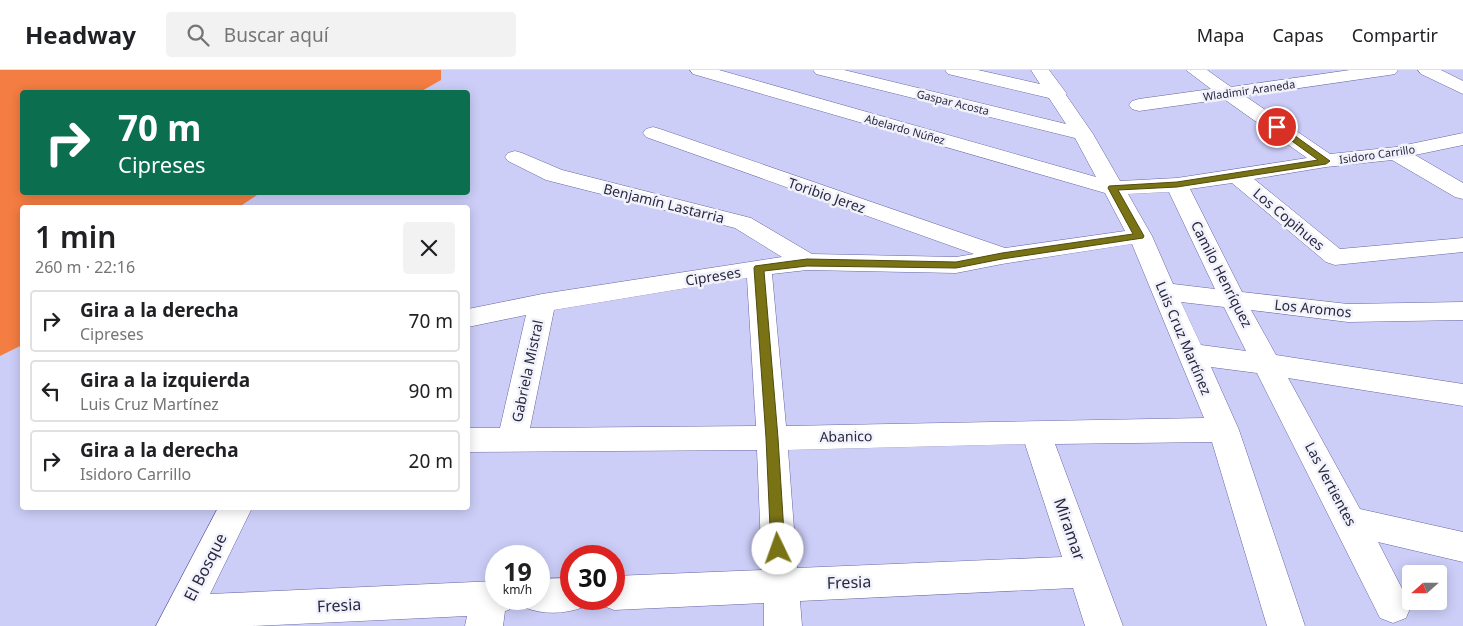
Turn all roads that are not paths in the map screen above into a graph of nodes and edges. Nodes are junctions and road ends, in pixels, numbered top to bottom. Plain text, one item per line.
1 (699, 70) edge
2 (822, 70) edge
3 (954, 70) edge
4 (1040, 70) edge
5 (1195, 70) edge
6 (1389, 70) edge
7 (1427, 70) edge
8 (746, 76) edge
9 (1463, 88) edge
10 (1228, 92) junction
11 (1058, 94) junction
12 (1139, 105) dead end
13 (652, 133) dead end
14 (1083, 134) junction
15 (1463, 139) edge
16 (1396, 153) junction
17 (515, 157) dead end
18 (1326, 161) junction
19 (1237, 176) junction
20 (1177, 185) junction
21 (1112, 188) junction
22 (1463, 192) edge
23 (1140, 236) junction
24 (1463, 245) edge
25 (1002, 256) junction
26 (807, 262) junction
27 (759, 268) junction
28 (1163, 291) junction
29 (1232, 298) junction
30 (542, 303) junction
31 (1463, 311) edge
32 (470, 318) edge
33 (1191, 354) junction
34 (1268, 364) junction
35 (1463, 395) edge
36 (1224, 430) junction
37 (1036, 432) junction
38 (772, 438) junction
39 (470, 440) edge
40 (512, 440) junction
41 (234, 510) edge
42 (1350, 521) junction
43 (1463, 547) edge
44 (1084, 572) junction
45 (780, 586) junction
46 (625, 593) edge
47 (1393, 606) dead end
48 (485, 607) edge
49 (178, 619) edge
50 (783, 626) edge
51 (1104, 626) edge
52 (1286, 626) edge

1 - 8 street, Abelardo Núñez
2 - 14 street, Gaspar Acosta
3 - 11 street
4 - 11 street, Luis Cruz Martínez
5 - 10 street
6 - 10 street, Wladimir Araneda
7 - 9 street
8 - 21 street, Abelardo Núñez
10 - 12 street, Wladimir Araneda
10 - 18 street
11 - 14 street, Luis Cruz Martínez
13 - 25 street, Toribio Jerez
14 - 21 street, Luis Cruz Martínez
15 - 16 street, Isidoro Carrillo
16 - 18 street, Isidoro Carrillo
16 - 22 street
17 - 26 street, Benjamín Lastarria
18 - 19 street, Isidoro Carrillo
19 - 20 street, Isidoro Carrillo
19 - 24 street, Los Copihues
20 - 21 street, Isidoro Carrillo
20 - 29 street, Camilo Henríquez
21 - 23 street, Luis Cruz Martínez
23 - 25 street, Cipreses
23 - 28 street, Luis Cruz Martínez
25 - 26 street, Cipreses
26 - 27 street, Cipreses
27 - 30 street, Cipreses
27 - 38 street
28 - 29 street, Los Aromos
28 - 33 street, Luis Cruz Martínez
29 - 31 street, Los Aromos
29 - 34 street, Camilo Henríquez
30 - 32 street, Cipreses
30 - 40 street, Gabriela Mistral
33 - 34 street
33 - 36 street, Luis Cruz Martínez
34 - 35 street
34 - 42 street, Las Vertientes
36 - 37 street, Abanico
36 - 52 street, Luis Cruz Martínez
37 - 38 street, Abanico
37 - 44 street, Miramar
38 - 40 street, Abanico
38 - 45 street
39 - 40 street, Abanico
41 - 49 street, El Bosque
42 - 43 street
42 - 47 street, Las Vertientes
44 - 45 street, Fresia
44 - 51 street, Miramar
45 - 46 street, Fresia
45 - 50 street
48 - 49 street, Fresia

